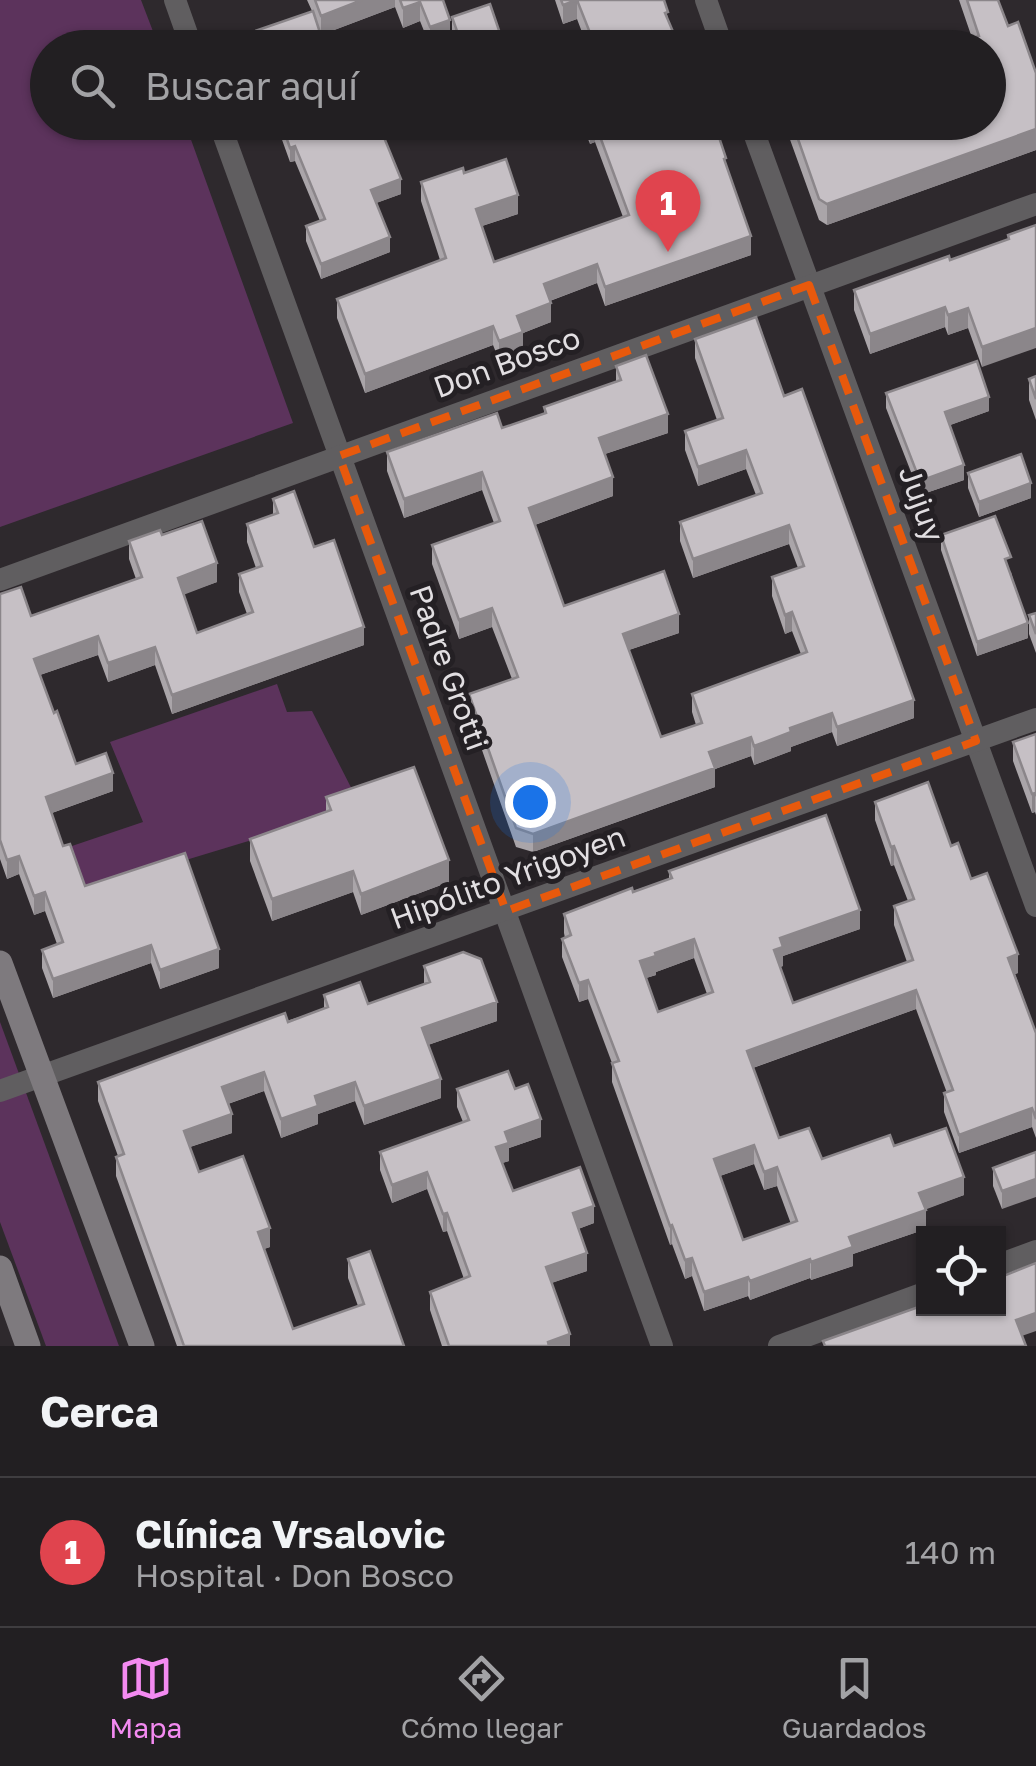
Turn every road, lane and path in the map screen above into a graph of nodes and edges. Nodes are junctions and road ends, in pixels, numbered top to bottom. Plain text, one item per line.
1 (174, 0) edge
2 (706, 0) edge
3 (185, 30) edge
4 (717, 30) edge
5 (225, 140) edge
6 (757, 140) edge
7 (1036, 204) edge
8 (809, 285) junction
9 (339, 456) junction
10 (0, 580) edge
11 (1036, 720) edge
12 (976, 741) junction
13 (1036, 906) edge
14 (506, 911) junction
15 (0, 963) edge
16 (41, 1076) junction
17 (0, 1091) edge
18 (1036, 1251) edge
19 (1006, 1262) edge
20 (0, 1268) edge
21 (916, 1295) edge
22 (28, 1346) edge
23 (142, 1346) edge
24 (662, 1346) edge
25 (779, 1346) edge

1 - 3 street
2 - 4 street
5 - 9 street, Padre Grotti
6 - 8 street, Jujuy
7 - 8 street, Don Bosco
8 - 9 street, Don Bosco
8 - 12 street, Jujuy
9 - 10 street, Don Bosco
9 - 14 street, Padre Grotti
11 - 12 street, Hipólito Yrigoyen
12 - 13 street, Jujuy
12 - 14 street, Hipólito Yrigoyen
14 - 16 street, Hipólito Yrigoyen
14 - 24 street, Padre Grotti
15 - 16 main road
16 - 17 street, Hipólito Yrigoyen
16 - 23 main road
18 - 19 street
20 - 22 main road
21 - 25 street

